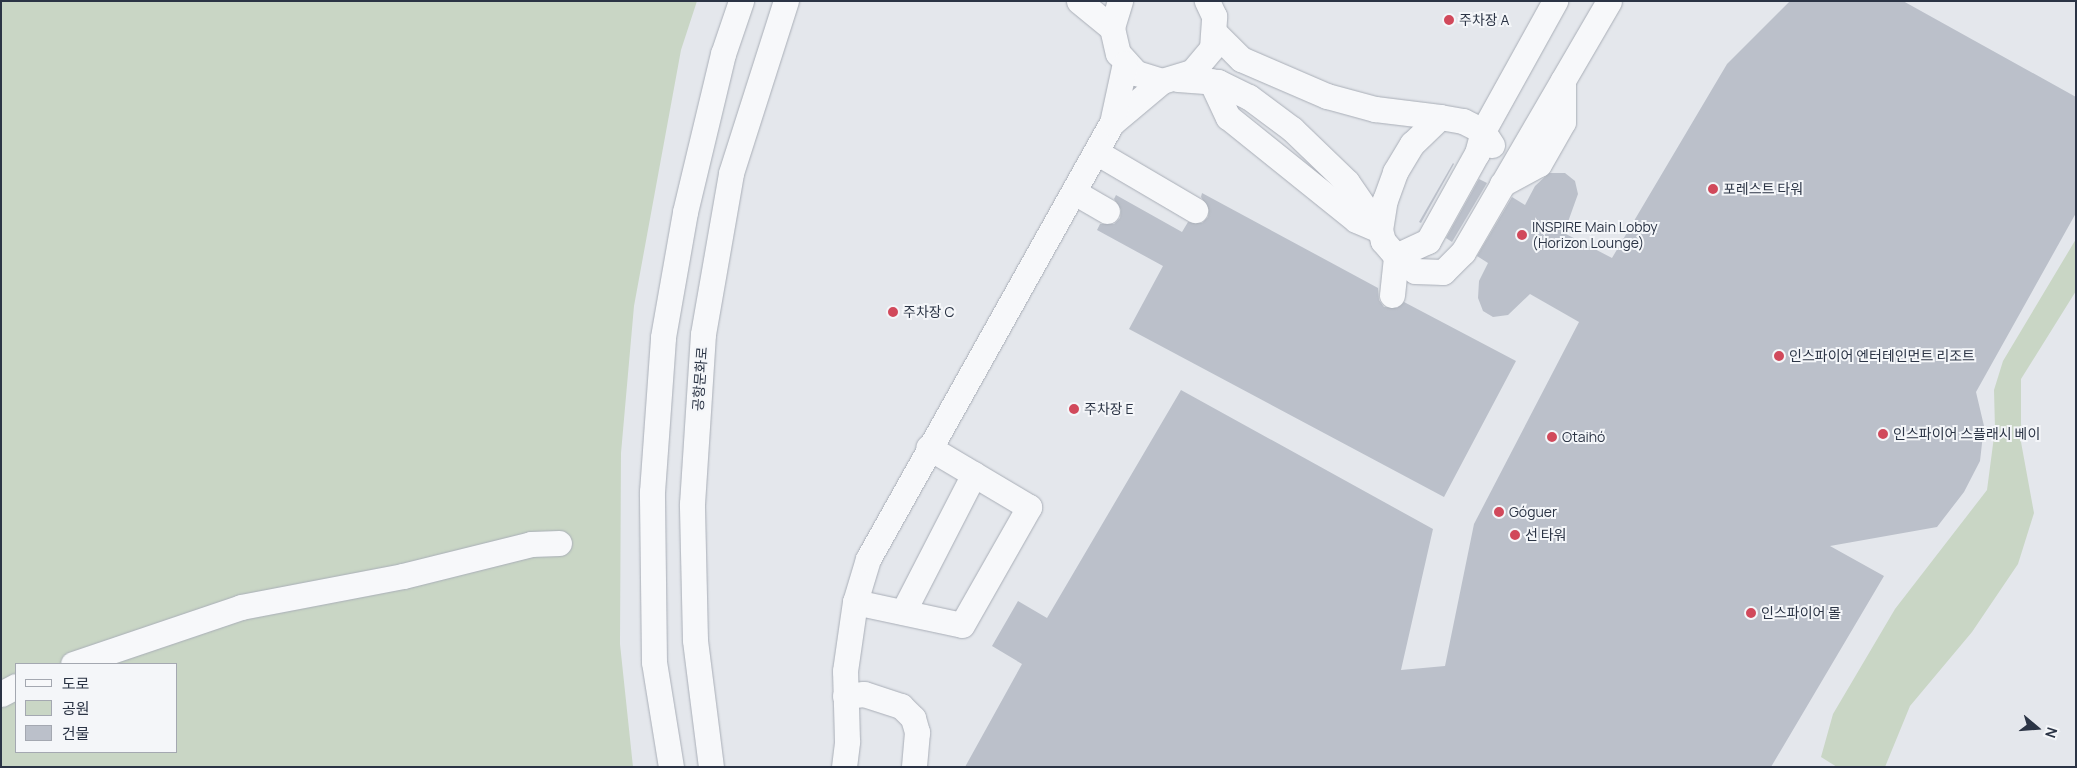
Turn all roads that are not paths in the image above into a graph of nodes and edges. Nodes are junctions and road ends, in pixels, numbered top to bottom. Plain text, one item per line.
1 (742, 1) edge
2 (786, 1) edge
3 (1079, 1) edge
4 (1120, 1) edge
5 (1207, 1) edge
6 (1555, 1) edge
7 (1601, 3) edge
8 (1112, 28) junction
9 (1215, 33) junction
10 (1125, 63) junction
11 (1170, 80) junction
12 (1211, 81) junction
13 (1440, 117) junction
14 (1112, 123) junction
15 (1483, 131) junction
16 (1096, 152) junction
17 (1502, 184) junction
18 (1074, 192) junction
19 (1196, 210) dead end
20 (1107, 211) dead end
21 (1380, 230) junction
22 (1396, 256) junction
23 (1392, 295) dead end
24 (928, 447) junction
25 (974, 474) junction
26 (559, 543) dead end
27 (855, 602) junction
28 (903, 612) junction
29 (76, 663) edge
30 (15, 687) edge
31 (1, 694) edge
32 (845, 696) junction
33 (667, 740) junction
34 (661, 767) edge
35 (671, 767) edge
36 (711, 767) edge
37 (844, 767) edge
38 (914, 767) edge

1 - 33 street
2 - 36 street, 공항문화로
3 - 8 street
4 - 8 street
5 - 9 street
6 - 15 street
7 - 17 street
7 - 17 street
8 - 10 street
9 - 11 street
9 - 13 street
10 - 11 street
10 - 14 street
11 - 12 street
11 - 14 street
12 - 21 street
12 - 21 street
13 - 15 street
13 - 21 street
14 - 16 street
15 - 22 street
16 - 18 street
16 - 19 street
17 - 22 street
18 - 20 street
18 - 24 street
21 - 22 street
22 - 23 street
24 - 25 street
24 - 27 street
25 - 28 street
25 - 28 street
26 - 29 street
27 - 28 street
27 - 32 street
30 - 31 street
32 - 37 street
32 - 38 street
33 - 34 street
33 - 35 street

